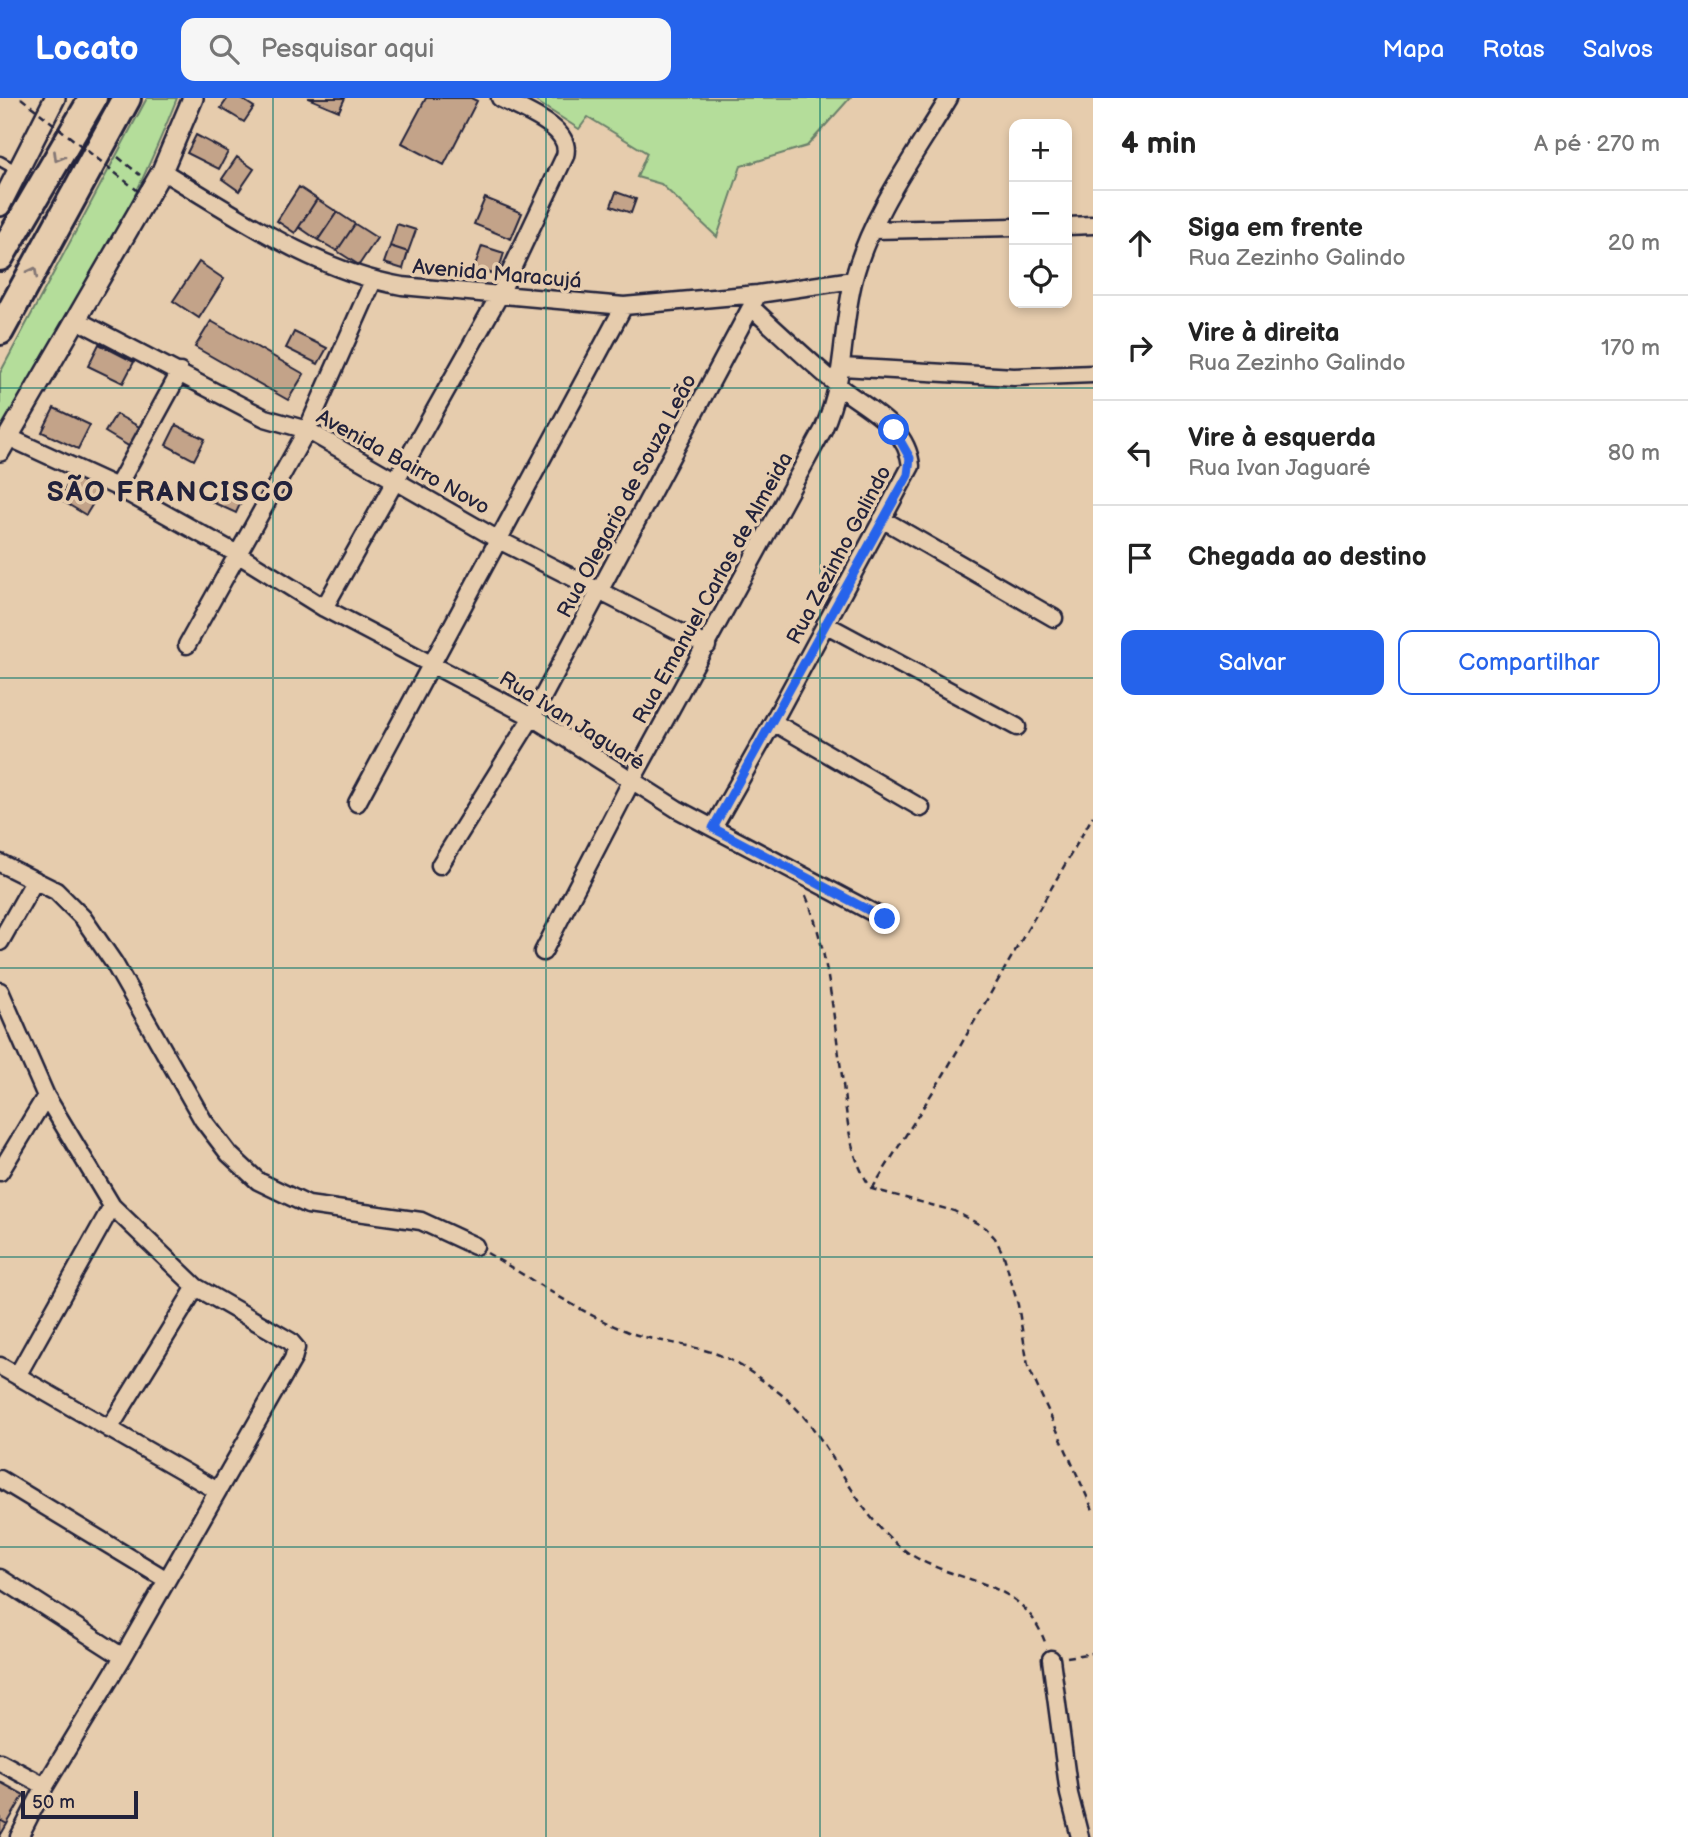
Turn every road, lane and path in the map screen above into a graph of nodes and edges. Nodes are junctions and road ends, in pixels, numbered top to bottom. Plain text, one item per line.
1 (21, 98) edge
2 (55, 98) edge
3 (93, 98) edge
4 (127, 98) edge
5 (193, 98) edge
6 (500, 98) edge
7 (949, 98) edge
8 (102, 144) junction
9 (0, 161) edge
10 (18, 171) junction
11 (154, 175) junction
12 (0, 206) edge
13 (1093, 225) edge
14 (1072, 226) edge
15 (1009, 227) edge
16 (873, 230) junction
17 (0, 257) edge
18 (853, 280) junction
19 (373, 281) junction
20 (499, 296) junction
21 (755, 301) junction
22 (624, 306) junction
23 (78, 320) junction
24 (0, 331) edge
25 (842, 367) junction
26 (180, 372) junction
27 (1093, 373) edge
28 (839, 387) junction
29 (307, 430) junction
30 (4, 444) edge
31 (393, 481) junction
32 (117, 487) junction
33 (882, 519) junction
34 (497, 539) junction
35 (239, 555) junction
36 (602, 590) junction
37 (324, 608) junction
38 (1054, 618) dead end
39 (825, 624) junction
40 (187, 645) dead end
41 (707, 646) junction
42 (433, 663) junction
43 (533, 717) junction
44 (773, 722) junction
45 (1017, 727) dead end
46 (631, 782) junction
47 (357, 803) dead end
48 (921, 808) dead end
49 (1093, 816) edge
50 (713, 828) junction
51 (0, 863) edge
52 (440, 865) dead end
53 (785, 867) junction
54 (35, 880) junction
55 (885, 919) dead end
56 (0, 942) edge
57 (543, 952) dead end
58 (0, 991) edge
59 (46, 1096) junction
60 (0, 1172) edge
61 (872, 1189) junction
62 (112, 1206) junction
63 (475, 1246) joint
64 (196, 1287) junction
65 (0, 1366) edge
66 (17, 1376) junction
67 (110, 1429) junction
68 (0, 1479) edge
69 (216, 1490) junction
70 (1093, 1510) edge
71 (0, 1578) edge
72 (167, 1580) junction
73 (1093, 1653) edge
74 (123, 1657) junction
75 (1051, 1660) junction
76 (0, 1762) edge
77 (45, 1786) junction
78 (19, 1837) edge
79 (1080, 1837) edge

1 - 11 path, bridge
2 - 10 street
3 -> 17 highway
4 - 8 highway
5 - 11 street
6 - 20 street
7 - 16 street, Rua Emanuel Carlos de Almeida
8 - 11 path
24 -> 8 highway
9 - 10 lane
10 - 12 street
11 - 19 street, Avenida Maracujá
11 - 23 street
13 - 14 street
15 - 16 street
16 - 18 street, Rua Emanuel Carlos de Almeida
18 - 21 street, Avenida Maracujá
18 - 25 street, Rua Emanuel Carlos de Almeida
19 - 20 street, Avenida Maracujá
19 - 29 street
20 - 22 street, Avenida Maracujá
20 - 31 street
21 - 22 street, Avenida Maracujá
21 - 28 street, Rua Zezinho Galindo
21 - 36 street, Rua Olegario de Souza Leão
22 - 34 street
23 - 26 street, Avenida Bairro Novo
23 - 30 street
25 - 27 street
25 - 28 street, Rua Emanuel Carlos de Almeida
26 - 29 street, Avenida Bairro Novo
26 - 32 street
28 - 33 street, Rua Zezinho Galindo
28 - 41 street, Rua Emanuel Carlos de Almeida
29 - 31 street, Avenida Bairro Novo
29 - 35 street
30 - 32 street, Rua Ivan Jaguaré
31 - 34 street, Avenida Bairro Novo
31 - 37 street
32 - 35 street, Rua Ivan Jaguaré
33 - 38 street
33 - 39 street, Rua Zezinho Galindo
34 - 36 street, Avenida Bairro Novo
34 - 42 street
35 - 37 street, Rua Ivan Jaguaré
35 - 40 street
36 - 41 street, Avenida Bairro Novo
36 - 43 street, Rua Olegario de Souza Leão
37 - 42 street, Rua Ivan Jaguaré
39 - 44 street, Rua Zezinho Galindo
39 - 45 street
41 - 46 street, Rua Emanuel Carlos de Almeida
42 - 43 street, Rua Ivan Jaguaré
42 - 47 street
43 - 46 street, Rua Ivan Jaguaré
43 - 52 street, Rua Olegario de Souza Leão
44 - 48 street
44 - 50 street, Rua Zezinho Galindo
46 - 50 street, Rua Ivan Jaguaré
46 - 57 street, Rua Emanuel Carlos de Almeida
49 - 61 path
50 - 53 street, Rua Ivan Jaguaré
51 - 54 street
53 - 55 street, Rua Ivan Jaguaré
53 - 61 path
54 - 56 street
54 - 63 street
58 - 59 street
59 - 60 street
59 - 62 street
61 - 70 path
62 - 64 street
62 - 66 street
63 - 75 path
64 - 67 street
64 - 69 street
65 - 66 street
66 - 67 street
67 - 69 street
68 - 72 street
69 - 72 street
71 - 74 street
72 - 74 street
73 - 75 path
74 - 77 street
75 - 79 street
76 - 77 street
77 - 78 street

